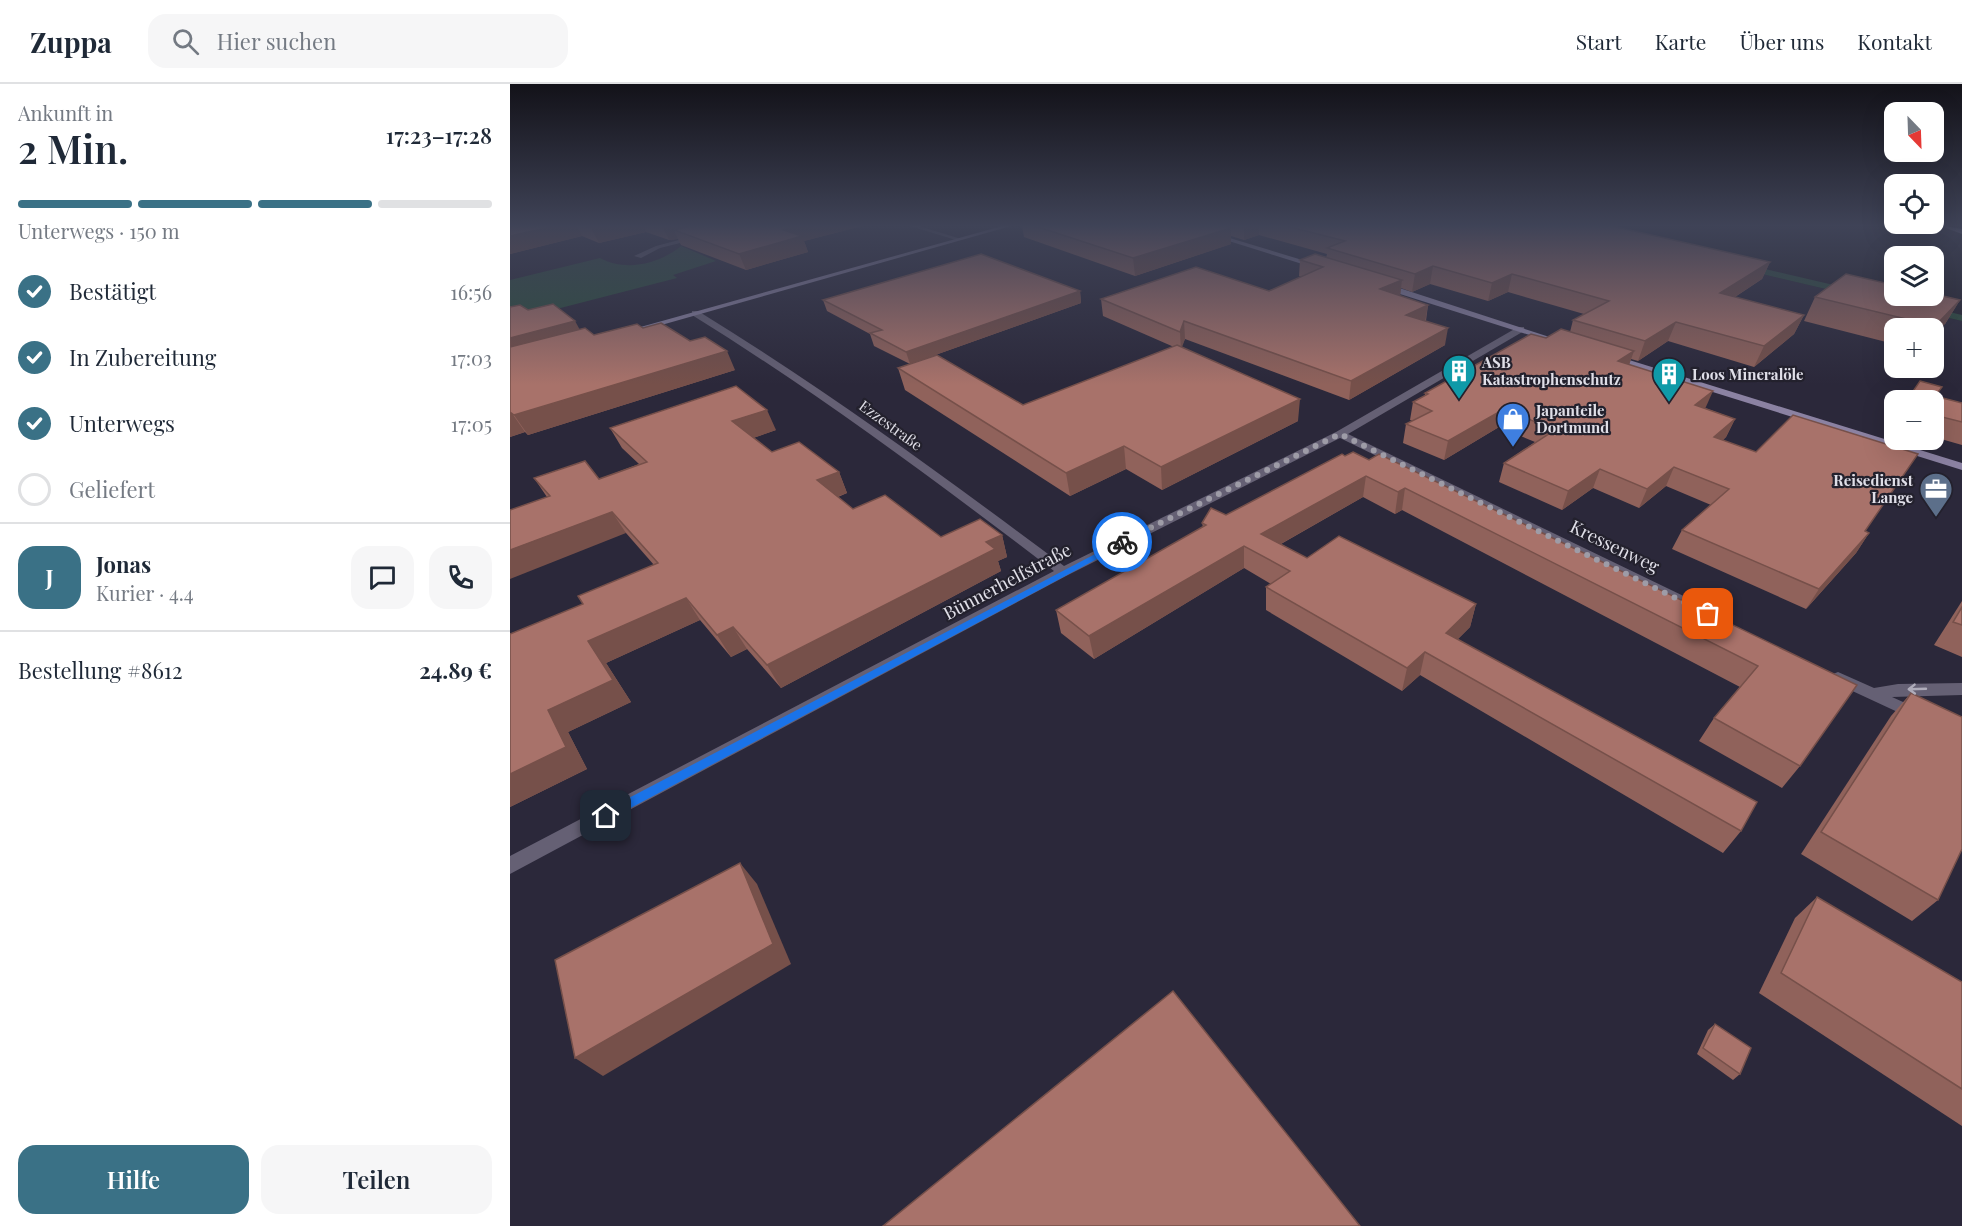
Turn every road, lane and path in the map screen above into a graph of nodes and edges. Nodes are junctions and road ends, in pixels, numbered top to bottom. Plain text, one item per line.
1 (816, 279) edge
2 (1377, 284) edge
3 (694, 313) junction
4 (1521, 329) junction
5 (616, 335) edge
6 (1574, 346) edge
7 (1595, 353) edge
8 (1340, 434) junction
9 (1962, 467) edge
10 (1063, 572) junction
11 (1729, 624) edge
12 (1821, 669) edge
13 (1962, 689) edge
14 (1872, 694) junction
15 (1931, 722) edge
16 (510, 866) edge

1 - 3 street
2 - 4 street
3 - 5 street
3 - 10 street, Ezzestraße
4 - 6 street
4 - 8 street, Bünnerhelfstraße
7 - 9 street
8 - 10 street, Bünnerhelfstraße
8 - 11 street, Kressenweg
10 - 16 street, Bünnerhelfstraße
12 - 14 street
13 -> 14 street
14 - 15 street

